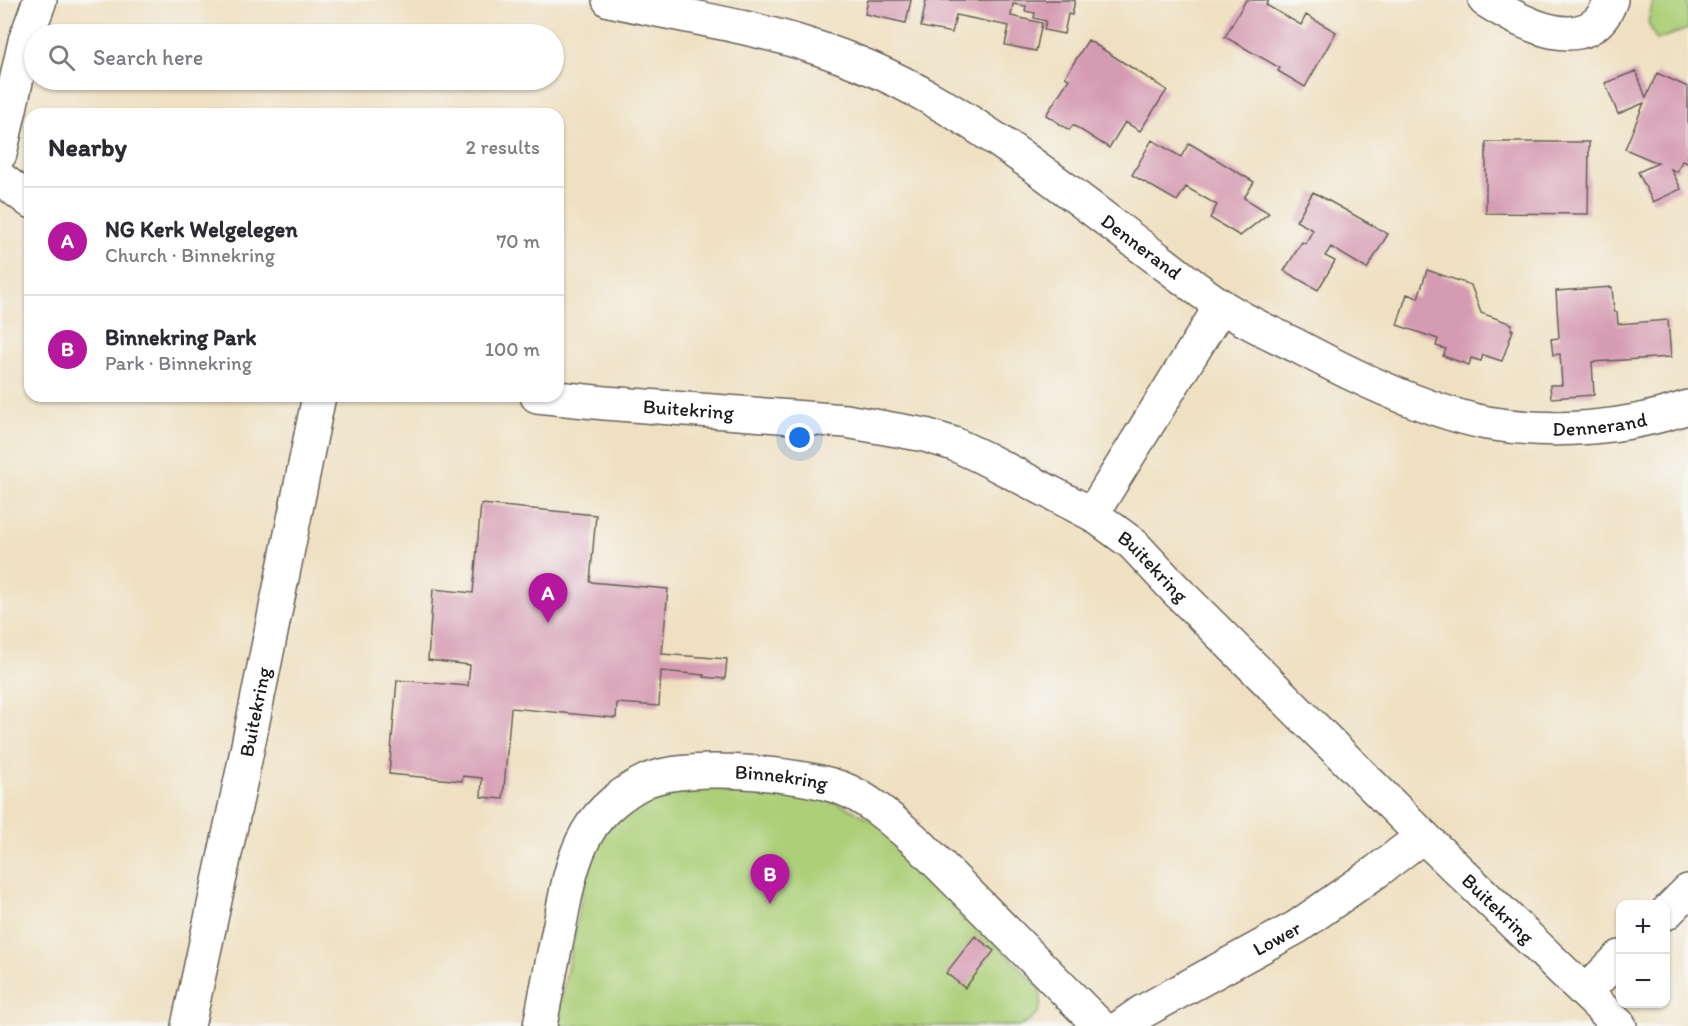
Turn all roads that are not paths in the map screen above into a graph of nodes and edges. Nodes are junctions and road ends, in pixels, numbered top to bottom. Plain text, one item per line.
1 (40, 0) edge
2 (609, 0) edge
3 (1611, 0) edge
4 (1509, 6) edge
5 (31, 24) edge
6 (24, 46) edge
7 (0, 154) edge
8 (0, 178) edge
9 (24, 196) edge
10 (1221, 306) junction
11 (564, 399) edge
12 (318, 402) edge
13 (1688, 407) edge
14 (1092, 514) junction
15 (1423, 836) junction
16 (1688, 891) edge
17 (1670, 908) edge
18 (1616, 961) edge
19 (1585, 992) junction
20 (1097, 1024) edge
21 (188, 1026) edge
22 (540, 1026) edge
23 (1620, 1026) edge

1 - 5 street
2 - 10 street, Dennerand
3 - 4 street
6 - 7 street
8 - 9 street
10 - 13 street, Dennerand
10 - 14 street
11 - 14 street, Buitekring
12 - 21 street, Buitekring
14 - 15 street, Buitekring
15 - 19 street, Buitekring
15 - 20 street, Lower
16 - 17 street
18 - 19 street
19 - 23 street, Buitekring
20 - 22 street, Binnekring

